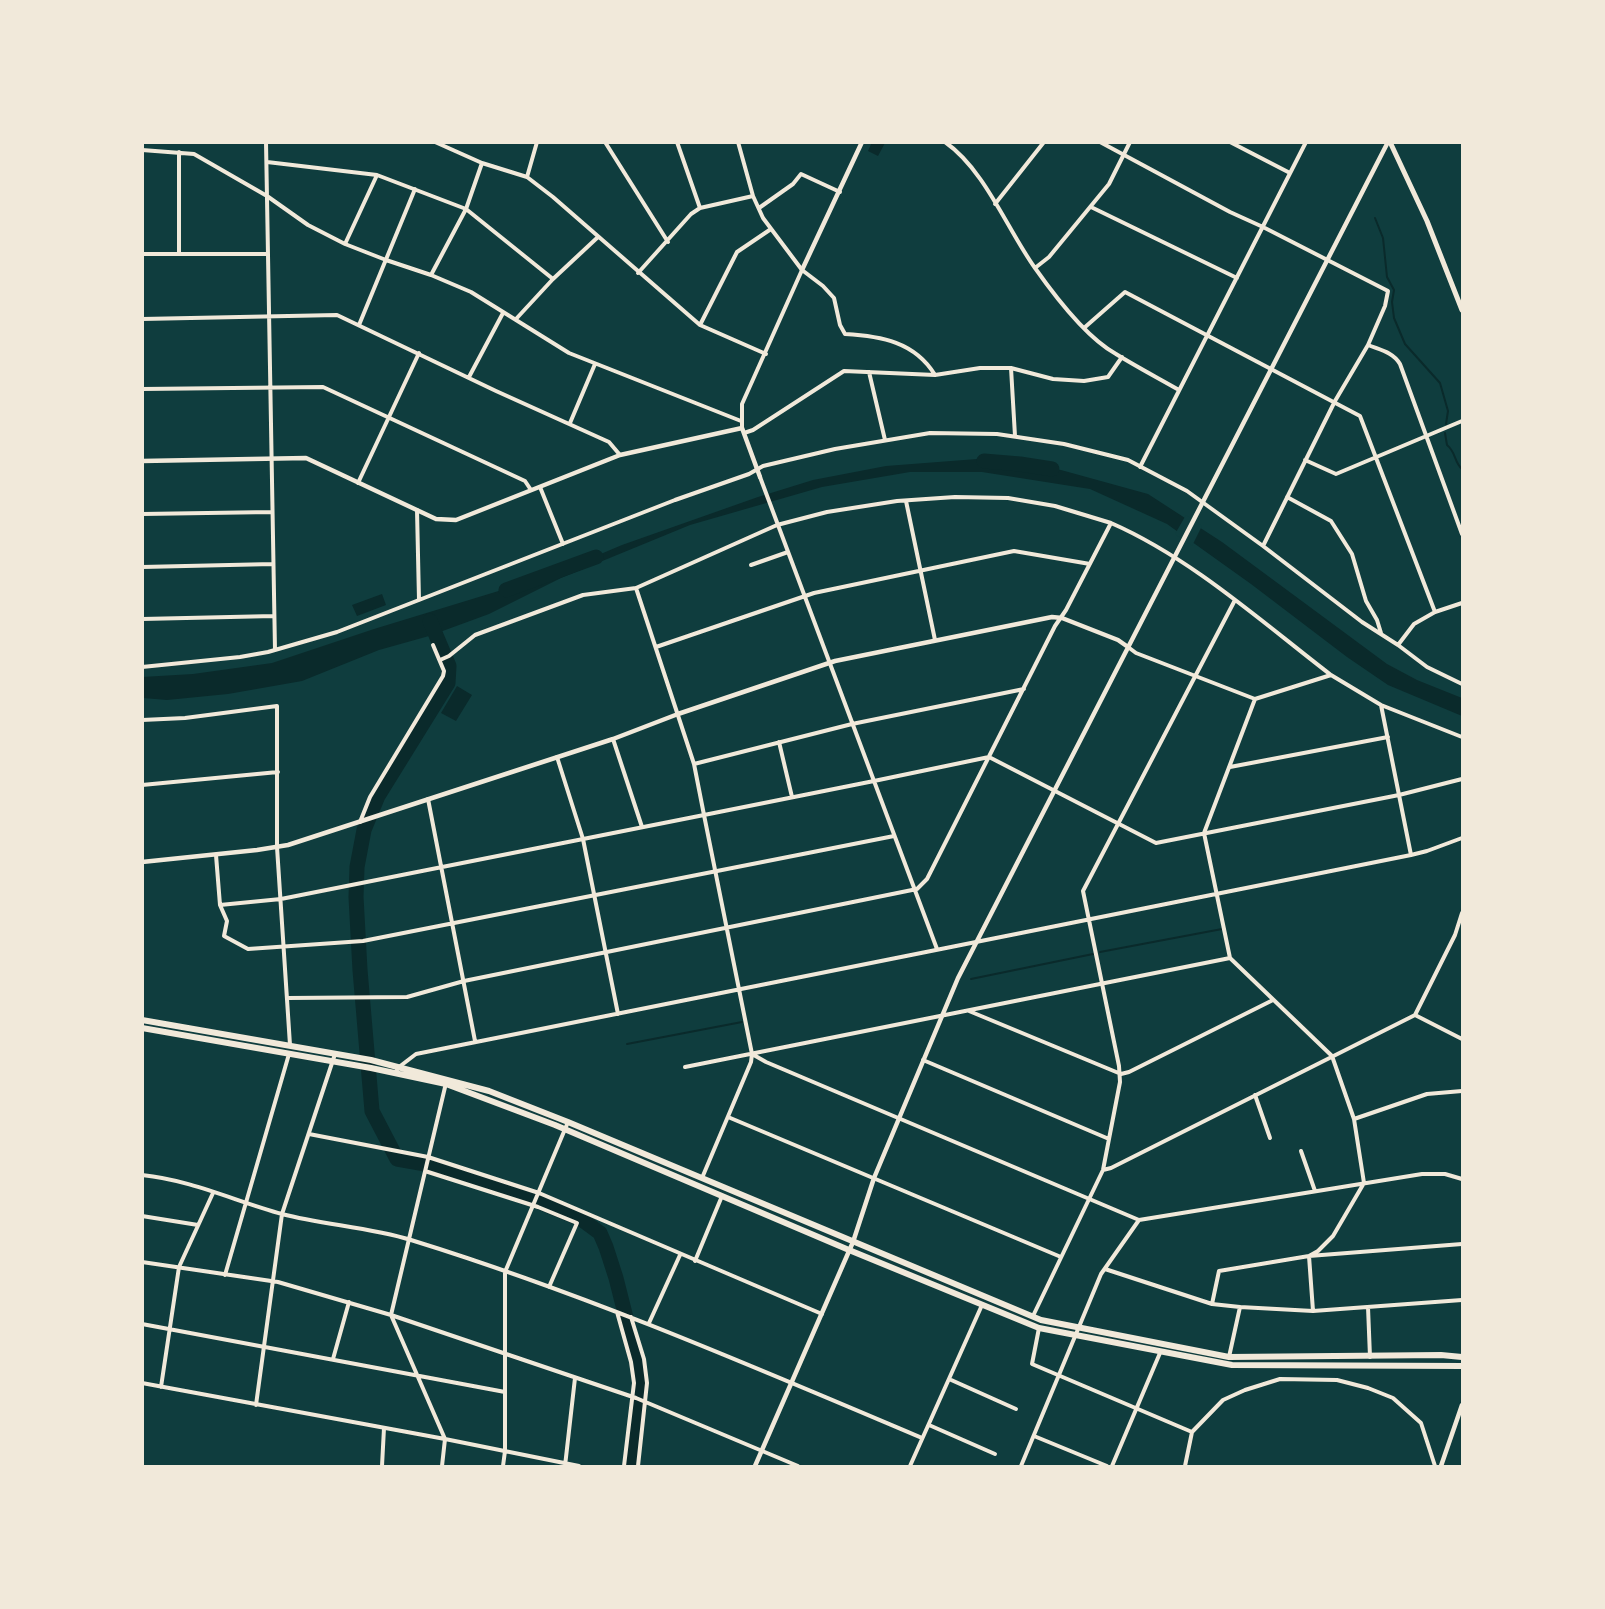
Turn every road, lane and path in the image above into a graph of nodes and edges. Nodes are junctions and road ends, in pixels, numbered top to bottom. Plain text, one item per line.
1 (266, 142) edge
2 (435, 142) edge
3 (537, 142) edge
4 (605, 142) edge
5 (677, 142) edge
6 (738, 142) edge
7 (862, 142) edge
8 (945, 142) edge
9 (1044, 142) edge
10 (1100, 142) edge
11 (1130, 142) edge
12 (1230, 142) edge
13 (1306, 142) edge
14 (1389, 142) edge
15 (142, 150) edge
16 (179, 152) junction
17 (1123, 156) junction
18 (267, 162) junction
19 (482, 163) junction
20 (1290, 173) junction
21 (377, 175) junction
22 (527, 177) junction
23 (415, 189) junction
24 (840, 192) junction
25 (267, 196) junction
26 (753, 196) junction
27 (995, 204) junction
28 (1091, 207) junction
29 (700, 208) junction
30 (759, 208) junction
31 (466, 209) junction
32 (1263, 227) junction
33 (771, 229) junction
34 (598, 237) junction
35 (668, 242) junction
36 (345, 244) junction
37 (179, 253) junction
38 (142, 254) edge
39 (267, 254) junction
40 (386, 260) junction
41 (1328, 260) junction
42 (1035, 268) junction
43 (802, 270) junction
44 (638, 273) junction
45 (431, 275) junction
46 (1237, 278) junction
47 (553, 279) junction
48 (1462, 310) edge
49 (503, 313) junction
50 (268, 317) junction
51 (142, 319) edge
52 (516, 320) junction
53 (358, 325) junction
54 (700, 325) junction
55 (1084, 328) junction
56 (1208, 336) junction
57 (1368, 345) junction
58 (419, 353) junction
59 (766, 354) junction
60 (1122, 357) junction
61 (595, 363) junction
62 (1011, 368) junction
63 (1271, 368) junction
64 (869, 372) junction
65 (935, 375) junction
66 (469, 377) junction
67 (269, 388) junction
68 (142, 389) edge
69 (1179, 390) junction
70 (1335, 401) junction
71 (389, 418) junction
72 (741, 421) junction
73 (1462, 421) edge
74 (570, 423) junction
75 (743, 430) junction
76 (1015, 436) junction
77 (1426, 436) junction
78 (885, 440) junction
79 (620, 455) junction
80 (271, 458) junction
81 (1377, 458) junction
82 (1305, 460) junction
83 (142, 461) edge
84 (1140, 467) junction
85 (757, 470) junction
86 (760, 477) joint
87 (358, 483) junction
88 (540, 487) junction
89 (531, 490) junction
90 (1287, 496) junction
91 (906, 501) junction
92 (1203, 503) junction
93 (417, 509) junction
94 (272, 512) junction
95 (142, 514) edge
96 (1111, 523) junction
97 (777, 525) junction
98 (1462, 534) edge
99 (563, 544) junction
100 (1263, 546) junction
101 (788, 552) junction
102 (1174, 558) junction
103 (273, 564) junction
104 (1090, 564) junction
105 (751, 565) dead end
106 (142, 567) edge
107 (921, 571) junction
108 (636, 588) junction
109 (804, 597) junction
110 (419, 600) junction
111 (1235, 600) junction
112 (1462, 603) edge
113 (1435, 612) junction
114 (274, 616) junction
115 (142, 618) edge
116 (1062, 618) junction
117 (1381, 634) junction
118 (935, 640) junction
119 (433, 645) dead end
120 (1398, 645) junction
121 (656, 647) junction
122 (1128, 647) junction
123 (275, 650) junction
124 (441, 659) junction
125 (829, 664) junction
126 (142, 667) edge
127 (1196, 675) junction
128 (1331, 675) junction
129 (1462, 684) edge
130 (1024, 689) junction
131 (1255, 699) junction
132 (1381, 705) junction
133 (678, 714) junction
134 (142, 720) edge
135 (852, 724) junction
136 (1388, 736) junction
137 (1462, 737) edge
138 (613, 739) junction
139 (779, 742) junction
140 (557, 757) junction
141 (989, 757) junction
142 (694, 764) junction
143 (1230, 767) junction
144 (278, 772) junction
145 (1462, 779) edge
146 (874, 781) junction
147 (142, 785) edge
148 (1055, 790) junction
149 (1399, 795) junction
150 (792, 797) junction
151 (428, 799) junction
152 (704, 815) junction
153 (362, 821) junction
154 (1119, 823) junction
155 (642, 827) junction
156 (1204, 833) junction
157 (894, 836) junction
158 (1462, 838) edge
159 (583, 839) junction
160 (277, 847) junction
161 (216, 855) junction
162 (1411, 855) junction
163 (142, 862) edge
164 (441, 867) junction
165 (715, 872) junction
166 (915, 890) junction
167 (1218, 894) junction
168 (594, 896) junction
169 (281, 899) junction
170 (220, 905) junction
171 (1462, 914) edge
172 (1090, 919) junction
173 (452, 924) junction
174 (726, 928) junction
175 (977, 942) junction
176 (284, 945) junction
177 (937, 949) junction
178 (606, 953) junction
179 (1230, 958) junction
180 (464, 981) junction
181 (1103, 984) junction
182 (739, 990) junction
183 (288, 998) junction
184 (1273, 1000) junction
185 (968, 1011) junction
186 (618, 1014) junction
187 (1415, 1015) junction
188 (942, 1016) junction
189 (142, 1020) edge
190 (142, 1028) edge
191 (1462, 1039) edge
192 (475, 1041) junction
193 (290, 1046) junction
194 (289, 1054) junction
195 (335, 1054) junction
196 (752, 1054) junction
197 (1332, 1056) junction
198 (923, 1060) junction
199 (332, 1062) junction
200 (685, 1067) dead end
201 (397, 1070) junction
202 (1121, 1074) junction
203 (447, 1081) junction
204 (1462, 1091) edge
205 (1255, 1095) junction
206 (728, 1117) junction
207 (899, 1118) junction
208 (1354, 1119) junction
209 (568, 1122) junction
210 (565, 1129) junction
211 (309, 1134) junction
212 (1270, 1138) dead end
213 (1109, 1139) junction
214 (1300, 1151) dead end
215 (428, 1159) junction
216 (425, 1169) junction
217 (1103, 1170) junction
218 (142, 1175) edge
219 (702, 1178) junction
220 (874, 1178) junction
221 (1462, 1179) edge
222 (1364, 1183) junction
223 (1315, 1191) junction
224 (213, 1193) junction
225 (538, 1196) junction
226 (723, 1196) junction
227 (1089, 1198) junction
228 (246, 1202) junction
229 (534, 1205) junction
230 (282, 1214) junction
231 (142, 1216) edge
232 (1139, 1220) junction
233 (198, 1225) junction
234 (408, 1239) junction
235 (853, 1242) junction
236 (1462, 1244) edge
237 (849, 1250) junction
238 (680, 1255) junction
239 (1309, 1256) junction
240 (1061, 1257) junction
241 (695, 1261) junction
242 (142, 1262) edge
243 (180, 1267) junction
244 (1105, 1269) junction
245 (505, 1272) junction
246 (225, 1275) junction
247 (273, 1281) junction
248 (549, 1287) junction
249 (1462, 1300) edge
250 (349, 1302) junction
251 (1212, 1304) junction
252 (982, 1305) junction
253 (1240, 1307) junction
254 (1368, 1307) junction
255 (1313, 1311) junction
256 (619, 1312) junction
257 (822, 1314) junction
258 (391, 1315) junction
259 (630, 1316) junction
260 (1033, 1317) junction
261 (649, 1323) junction
262 (142, 1324) edge
263 (1039, 1328) junction
264 (1079, 1328) junction
265 (170, 1329) junction
266 (1076, 1336) junction
267 (263, 1346) junction
268 (1160, 1353) junction
269 (506, 1354) junction
270 (1229, 1357) junction
271 (1370, 1357) junction
272 (1462, 1357) edge
273 (333, 1359) junction
274 (1462, 1366) edge
275 (417, 1374) junction
276 (1059, 1376) junction
277 (575, 1378) junction
278 (949, 1379) junction
279 (791, 1382) junction
280 (142, 1383) edge
281 (161, 1387) junction
282 (505, 1392) junction
283 (634, 1397) junction
284 (643, 1401) junction
285 (256, 1405) junction
286 (1462, 1405) edge
287 (1016, 1409) dead end
288 (1137, 1409) junction
289 (1461, 1413) edge
290 (929, 1425) junction
291 (384, 1428) junction
292 (1192, 1432) junction
293 (1034, 1436) junction
294 (922, 1438) junction
295 (445, 1439) junction
296 (505, 1451) junction
297 (761, 1451) junction
298 (995, 1454) dead end
299 (565, 1465) edge
300 (382, 1467) edge
301 (442, 1467) edge
302 (503, 1467) edge
303 (579, 1467) edge
304 (624, 1467) edge
305 (638, 1467) edge
306 (755, 1467) edge
307 (798, 1467) edge
308 (910, 1467) edge
309 (1021, 1467) edge
310 (1107, 1467) edge
311 (1112, 1467) edge
312 (1185, 1467) edge
313 (1435, 1467) edge
314 (1441, 1467) edge

1 - 18 street
2 - 19 street
3 - 22 street
4 - 35 street
5 - 29 street
6 - 26 street
7 - 24 street
8 - 27 street
9 - 27 street
10 - 17 street
11 - 17 street
12 - 20 street
13 - 20 street
14 - 41 street
14 - 48 main road
15 - 16 street
16 - 25 street
16 - 37 street
17 - 28 street
17 - 32 street
18 - 21 street
18 - 25 street
19 - 22 street
19 - 31 street
20 - 32 street
21 - 23 street
21 - 36 street
22 - 34 street
23 - 31 street
23 - 40 street
24 - 30 street
24 - 43 street
25 - 36 street
25 - 39 street
26 - 29 street
26 - 30 street
27 - 42 street
28 - 42 street
28 - 46 street
29 - 35 street
30 - 33 street
31 - 45 street
31 - 47 street
32 - 41 street
32 - 46 street
33 - 43 street
33 - 54 street
34 - 44 street
34 - 47 street
35 - 44 street
36 - 40 street
37 - 38 street
37 - 39 street
39 - 50 street
40 - 45 street
40 - 53 street
41 - 57 street
41 - 63 street
42 - 55 street
43 - 59 street
43 - 65 street
44 - 54 street
45 - 49 street
46 - 56 street
47 - 52 street
49 - 52 street
49 - 66 street
50 - 51 street
50 - 53 street
50 - 67 street
52 - 61 street
53 - 58 street
54 - 59 street
55 - 56 street
55 - 60 street
56 - 63 street
56 - 69 street
57 - 70 street
57 - 77 street
58 - 66 street
58 - 71 street
59 - 72 street
60 - 62 street
60 - 69 street
61 - 72 street
61 - 74 street
62 - 65 street
62 - 76 street
63 - 70 street
63 - 92 street
64 - 65 street
64 - 75 street
64 - 78 street
66 - 74 street
67 - 68 street
67 - 71 street
67 - 80 street
69 - 84 street
70 - 81 street
70 - 82 street
71 - 87 street
71 - 89 street
72 - 75 street
73 - 77 street
74 - 79 street
75 - 79 street
75 - 85 street
76 - 78 street
76 - 84 street
77 - 81 street
77 - 98 street
78 - 85 street
79 - 88 street
80 - 83 street
80 - 87 street
80 - 94 street
81 - 82 street
81 - 113 street
82 - 90 street
84 - 92 street
85 - 86 street
85 - 99 street
86 - 97 street
87 - 93 street
88 - 89 street
88 - 99 street
89 - 93 street
90 - 100 street
90 - 117 street
91 - 96 street
91 - 97 street
91 - 107 street
92 - 100 street
92 - 102 street
93 - 110 street
94 - 95 street
94 - 103 street
96 - 102 street
96 - 104 street
97 - 101 street
97 - 108 street
99 - 110 street
100 - 117 street
101 - 105 street
101 - 109 street
102 - 111 street
102 - 122 street
103 - 106 street
103 - 114 street
104 - 107 street
104 - 116 street
107 - 109 street
107 - 118 street
108 - 121 street
108 - 124 street
109 - 121 street
109 - 125 street
110 - 123 street
111 - 127 street
111 - 128 street
112 - 113 street
113 - 120 street
114 - 115 street
114 - 123 street
116 - 118 street
116 - 122 street
116 - 130 street
117 - 120 street
118 - 125 street
119 - 124 street
120 - 129 street
121 - 133 street
122 - 127 street
122 - 148 street
123 - 126 street
124 - 153 street
125 - 133 street
125 - 135 street
127 - 131 street
127 - 154 street
128 - 131 street
128 - 132 street
130 - 135 street
130 - 141 street
131 - 143 street
132 - 136 street
132 - 137 street
133 - 138 street
133 - 142 street
134 - 144 street
135 - 139 street
135 - 146 street
136 - 143 street
136 - 149 street
138 - 140 street
138 - 155 street
139 - 142 street
139 - 150 street
140 - 151 street
140 - 159 street
141 - 146 street
141 - 148 street
141 - 166 street
142 - 152 street
143 - 156 street
144 - 147 street
144 - 160 street
145 - 149 street
146 - 150 street
146 - 157 street
148 - 154 street
148 - 175 street
149 - 156 street
149 - 162 street
150 - 152 street
151 - 153 street
151 - 164 street
152 - 155 street
152 - 165 street
153 - 160 street
154 - 156 street
154 - 172 street
155 - 159 street
156 - 167 street
157 - 165 street
157 - 166 street
158 - 162 street
159 - 164 street
159 - 168 street
160 - 161 street
160 - 169 street
161 - 163 street
161 - 170 street
162 - 167 street
164 - 169 street
164 - 173 street
165 - 168 street
165 - 174 street
166 - 174 street
166 - 177 street
167 - 172 street
167 - 179 street
168 - 173 street
168 - 178 street
169 - 170 street
169 - 176 street
170 - 176 street
171 - 187 street
172 - 175 street
172 - 181 street
173 - 176 street
173 - 180 street
174 - 178 street
174 - 182 street
175 - 177 street
175 - 188 street
176 - 183 street
177 - 182 street
178 - 180 street
178 - 186 street
179 - 181 street
179 - 184 street
180 - 183 street
180 - 192 street
181 - 185 street
181 - 202 street
182 - 186 street
182 - 196 street
183 - 193 street
184 - 197 street
184 - 202 street
185 - 188 street
185 - 202 street
186 - 192 street
187 - 191 street
187 - 197 street
188 - 196 street
188 - 198 street
189 - 193 main road
190 - 194 main road
192 - 201 street
193 - 195 main road
194 - 199 main road
194 - 228 street
195 - 199 street
195 - 201 main road
196 - 200 street
196 - 206 street
196 - 207 street
197 - 205 street
197 - 208 street
198 - 207 street
198 - 213 street
199 - 201 main road
199 - 211 street
201 - 203 main road
202 - 213 street
203 - 209 main road
203 - 210 main road
203 - 215 street
204 - 208 street
205 - 212 street
205 - 217 street
206 - 219 street
206 - 220 street
207 - 220 street
207 - 227 street
208 - 222 street
209 - 210 street
209 - 219 main road
210 - 225 street
210 - 226 main road
211 - 215 street
211 - 230 street
213 - 217 street
214 - 223 street
215 - 216 street
215 - 225 street
216 - 229 street
216 - 234 street
217 - 227 street
218 - 224 street
219 - 235 main road
220 - 235 street
220 - 240 street
221 - 222 street
222 - 223 street
222 - 239 street
223 - 232 street
224 - 228 street
224 - 233 street
225 - 229 street
225 - 238 street
226 - 237 main road
226 - 241 street
227 - 232 street
227 - 240 street
228 - 230 street
228 - 246 street
229 - 245 street
229 - 248 street
230 - 234 street
230 - 247 street
231 - 233 street
232 - 244 street
233 - 243 street
234 - 245 street
234 - 258 street
235 - 237 street
235 - 260 main road
236 - 239 street
237 - 252 main road
237 - 257 street
238 - 241 street
238 - 261 street
239 - 251 street
239 - 255 street
240 - 260 street
241 - 257 street
242 - 243 street
243 - 246 street
243 - 265 street
244 - 251 street
244 - 264 street
245 - 248 street
245 - 269 street
246 - 247 street
247 - 250 street
247 - 267 street
248 - 256 street
249 - 254 street
250 - 258 street
250 - 273 street
251 - 253 street
252 - 263 main road
252 - 278 street
253 - 255 street
253 - 270 street
254 - 255 street
254 - 271 street
256 - 259 street
256 - 283 street
257 - 279 street
258 - 269 street
258 - 275 street
259 - 261 street
259 - 284 street
260 - 264 main road
261 - 279 street
262 - 265 street
263 - 266 main road
263 - 276 street
264 - 266 street
264 - 270 main road
265 - 267 street
265 - 281 street
266 - 268 main road
266 - 276 street
267 - 273 street
267 - 285 street
268 - 274 main road
268 - 288 street
269 - 277 street
269 - 282 street
270 - 271 main road
271 - 272 main road
273 - 275 street
275 - 282 street
275 - 295 street
276 - 288 street
276 - 293 street
277 - 283 street
277 - 299 street
278 - 287 street
278 - 290 street
279 - 294 street
279 - 297 street
280 - 281 street
281 - 285 street
282 - 296 street
283 - 284 street
283 - 304 street
284 - 297 street
284 - 305 street
285 - 291 street
286 - 289 street
288 - 292 street
288 - 311 street
289 - 314 street
290 - 294 street
290 - 298 street
291 - 295 street
291 - 300 street
292 - 312 street
292 - 313 street
293 - 309 street
293 - 310 street
294 - 308 street
295 - 296 street
295 - 301 street
296 - 299 street
296 - 302 street
297 - 306 street
297 - 307 street
299 - 303 street

